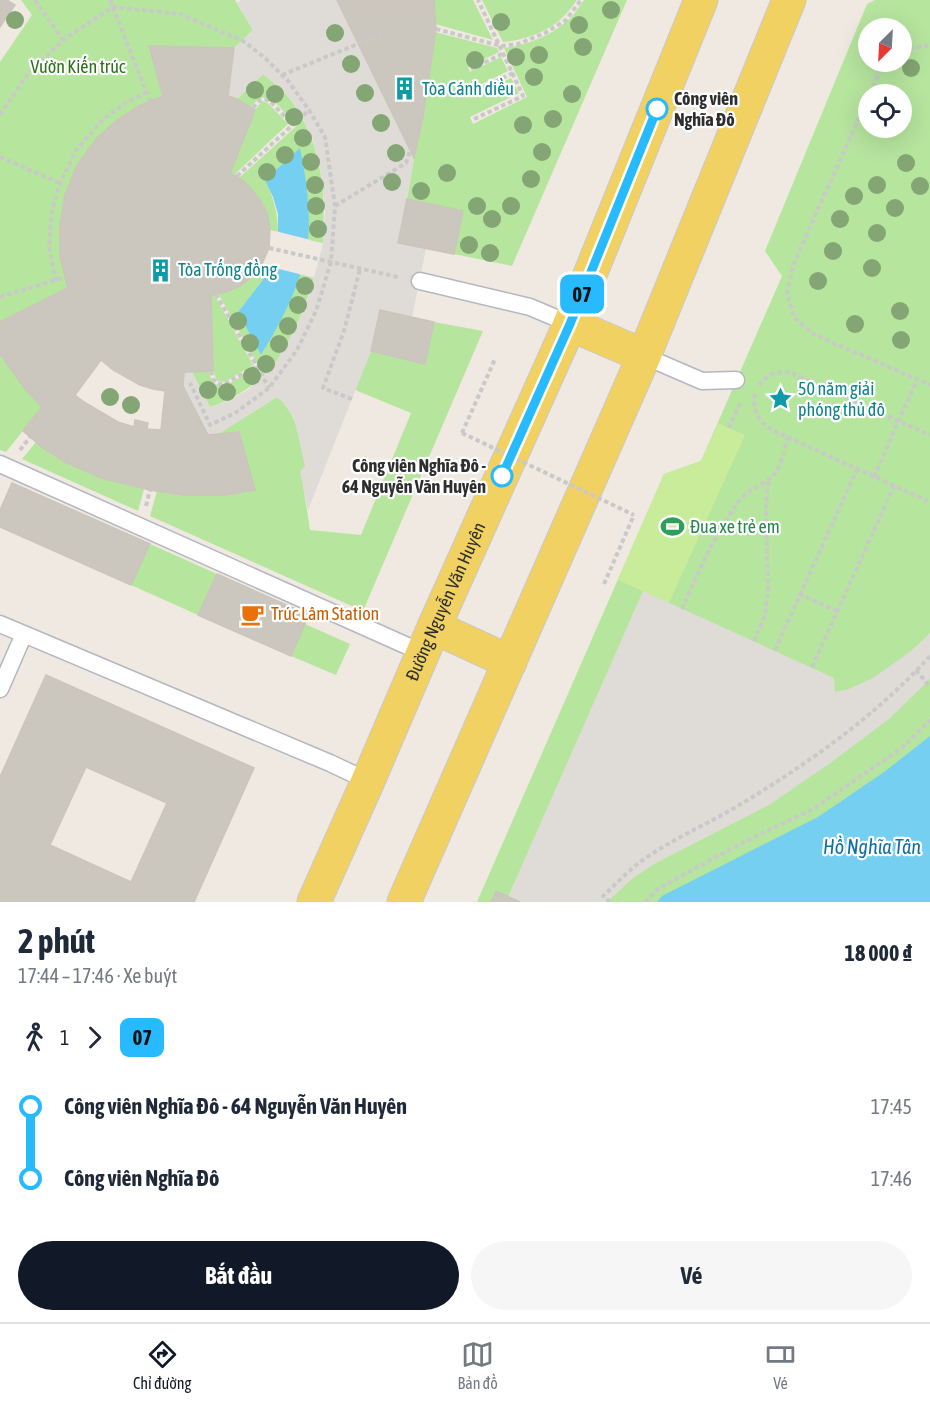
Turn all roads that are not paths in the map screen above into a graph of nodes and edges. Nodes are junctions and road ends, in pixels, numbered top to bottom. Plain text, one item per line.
1 (701, 0) edge
2 (789, 0) edge
3 (420, 281) road end
4 (570, 324) junction
5 (644, 356) junction
6 (736, 380) dead end
7 (0, 464) edge
8 (0, 624) edge
9 (24, 634) junction
10 (429, 640) junction
11 (510, 662) junction
12 (0, 689) edge
13 (368, 781) junction
14 (314, 902) edge
15 (404, 902) edge

1 - 4 main road, Đường Nguyễn Văn Huyên
2 - 5 main road
3 - 4 lane
4 - 5 main road
4 - 10 main road, Đường Nguyễn Văn Huyên
5 - 6 lane
5 - 11 main road
7 - 10 lane
8 - 9 lane
9 - 12 lane
9 - 13 lane
10 - 11 main road
10 - 13 main road, Đường Nguyễn Văn Huyên
11 - 15 main road
13 - 14 main road, Đường Nguyễn Văn Huyên

